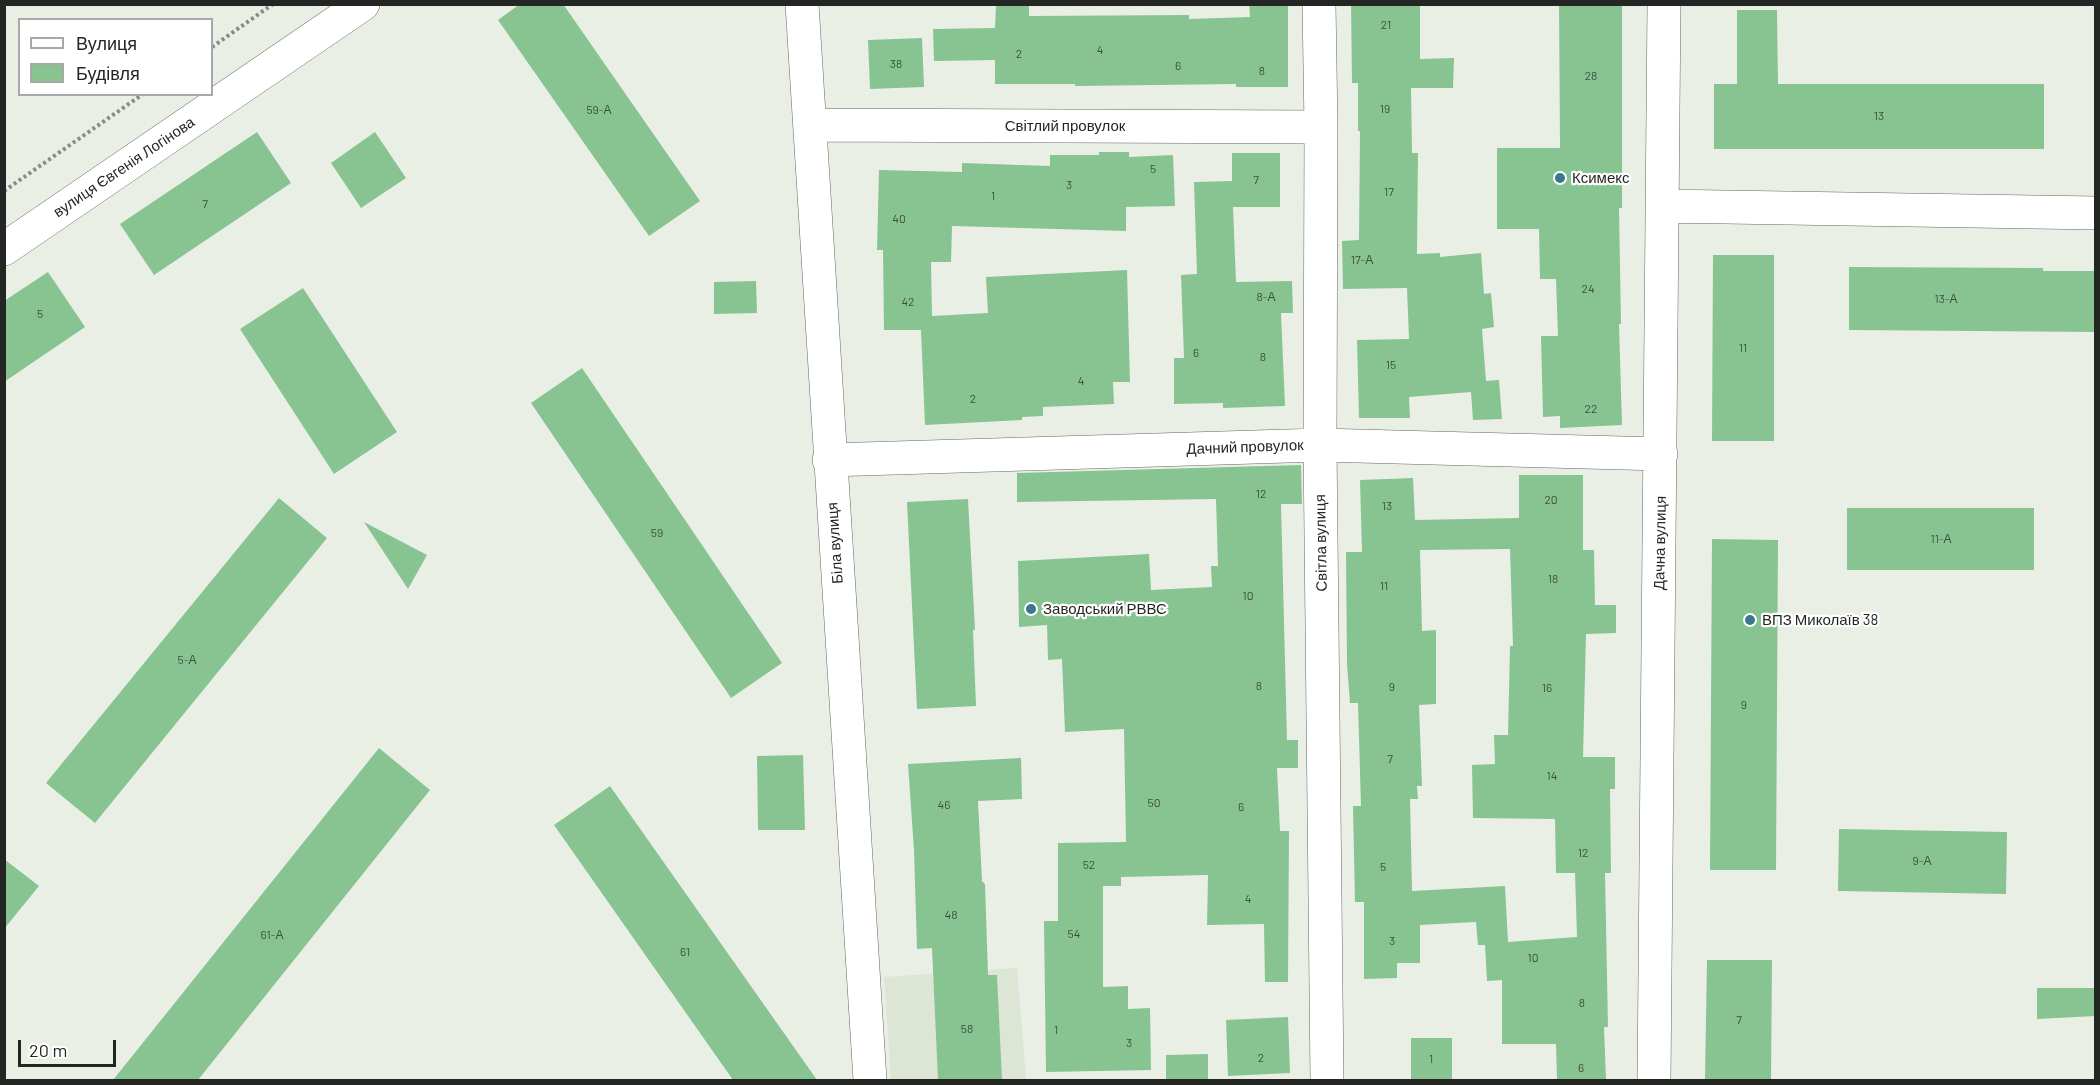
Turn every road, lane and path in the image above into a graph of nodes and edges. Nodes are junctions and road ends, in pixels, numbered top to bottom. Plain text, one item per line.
1 (273, 4) edge
2 (363, 4) edge
3 (802, 4) edge
4 (1319, 4) edge
5 (1664, 4) edge
6 (213, 46) edge
7 (140, 96) edge
8 (810, 125) junction
9 (1321, 127) junction
10 (4, 191) edge
11 (1663, 206) junction
12 (2096, 213) edge
13 (4, 249) edge
14 (1320, 445) junction
15 (1661, 454) junction
16 (830, 460) junction
17 (870, 1080) edge
18 (1327, 1080) edge
19 (1654, 1080) edge

1 - 6 path
2 - 13 street, вулиця Євгенія Логінова
3 - 8 street, Біла вулиця
4 - 9 street, Світла вулиця
5 - 11 street, Дачна вулиця
7 - 10 path
8 - 9 street, Світлий провулок
8 - 16 street, Біла вулиця
9 - 14 street, Світла вулиця
11 - 12 street
11 - 15 street, Дачна вулиця
14 - 15 street, Дачний провулок
14 - 16 street, Дачний провулок
14 - 18 street, Світла вулиця
15 - 19 street, Дачна вулиця
16 - 17 street, Біла вулиця

